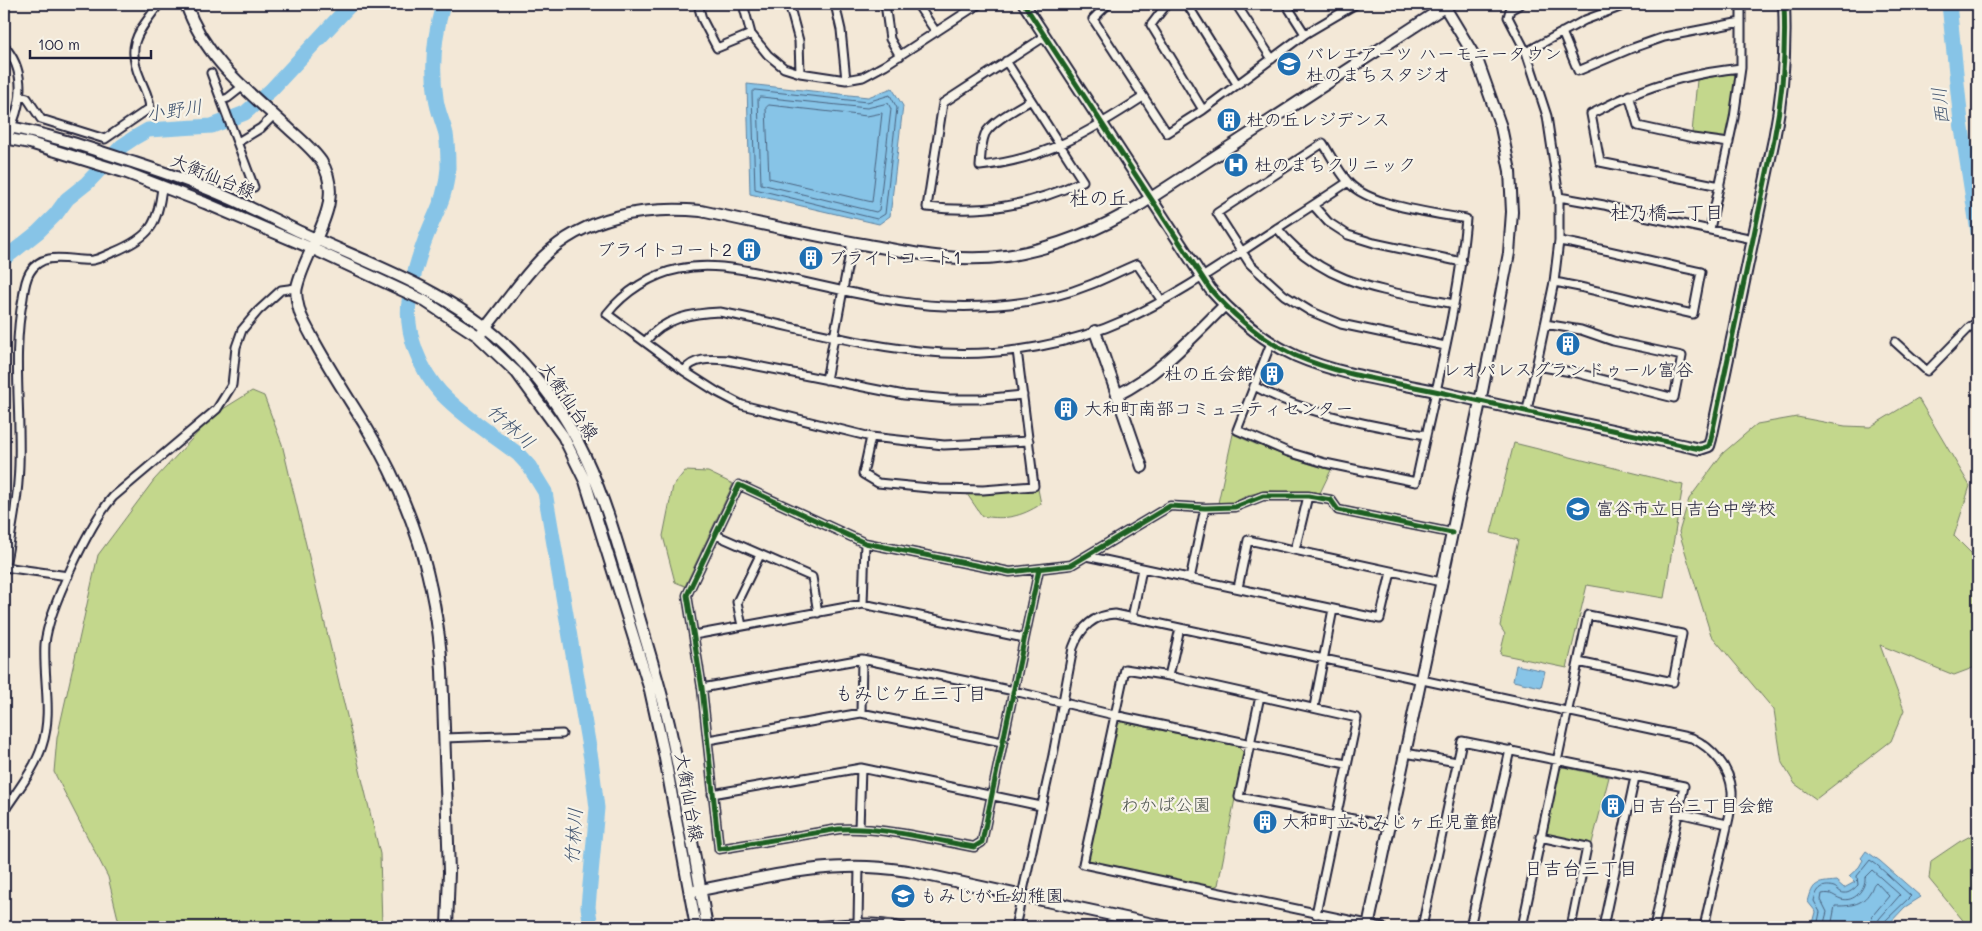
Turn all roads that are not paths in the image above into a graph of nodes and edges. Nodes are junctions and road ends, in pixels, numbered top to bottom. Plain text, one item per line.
1 (159, 4) edge
2 (186, 4) edge
3 (698, 4) edge
4 (743, 4) edge
5 (789, 4) edge
6 (834, 4) edge
7 (885, 4) edge
8 (917, 4) edge
9 (979, 4) edge
10 (1024, 4) edge
11 (1108, 4) edge
12 (1167, 4) edge
13 (1187, 4) edge
14 (1236, 4) edge
15 (1286, 4) edge
16 (1338, 4) edge
17 (1356, 4) edge
18 (1521, 4) edge
19 (1628, 4) edge
20 (1741, 4) edge
21 (1784, 4) edge
22 (1446, 5) edge
23 (969, 6) edge
24 (1343, 11) junction
25 (1741, 22) junction
26 (936, 32) junction
27 (1562, 32) junction
28 (751, 34) junction
29 (1305, 34) junction
30 (1044, 37) junction
31 (4, 46) edge
32 (1526, 52) junction
33 (900, 56) junction
34 (1272, 59) junction
35 (1006, 61) junction
36 (1741, 68) junction
37 (212, 73) dead end
38 (800, 73) junction
39 (846, 80) junction
40 (1238, 84) junction
41 (245, 89) junction
42 (1630, 95) junction
43 (21, 96) junction
44 (1144, 97) junction
45 (222, 100) junction
46 (1031, 100) junction
47 (1203, 110) junction
48 (272, 113) junction
49 (1102, 124) junction
50 (8, 127) edge
51 (237, 139) junction
52 (5, 140) edge
53 (1729, 143) junction
54 (1060, 146) junction
55 (1348, 182) junction
56 (1720, 186) junction
57 (162, 187) junction
58 (254, 187) dead end
59 (1559, 197) junction
60 (1150, 198) junction
61 (1313, 205) junction
62 (1277, 228) junction
63 (1710, 230) junction
64 (1753, 239) junction
65 (1559, 241) junction
66 (852, 242) junction
67 (313, 243) junction
68 (1241, 251) junction
69 (1462, 262) junction
70 (1202, 278) junction
71 (1554, 282) junction
72 (296, 288) junction
73 (843, 289) junction
74 (424, 295) junction
75 (1162, 301) junction
76 (1454, 304) junction
77 (1225, 305) junction
78 (1978, 322) edge
79 (1545, 324) junction
80 (485, 328) junction
81 (1095, 331) junction
82 (478, 336) junction
83 (834, 336) junction
84 (645, 342) junction
85 (1895, 342) dead end
86 (1272, 343) junction
87 (1445, 346) junction
88 (1017, 350) junction
89 (1536, 366) junction
90 (684, 371) junction
91 (826, 380) junction
92 (1254, 386) junction
93 (1435, 392) junction
94 (1022, 395) junction
95 (1117, 395) junction
96 (1480, 402) junction
97 (1527, 410) junction
98 (1425, 435) junction
99 (871, 437) junction
100 (1029, 441) junction
101 (1142, 466) dead end
102 (1308, 496) junction
103 (1205, 508) junction
104 (1452, 533) junction
105 (716, 535) junction
106 (865, 543) junction
107 (1296, 550) junction
108 (760, 554) junction
109 (1086, 556) junction
110 (4, 567) edge
111 (1039, 569) junction
112 (1142, 569) junction
113 (1391, 572) junction
114 (68, 576) junction
115 (1190, 579) junction
116 (1441, 582) junction
117 (1238, 588) junction
118 (863, 604) junction
119 (1333, 609) junction
120 (818, 613) junction
121 (1132, 618) junction
122 (742, 626) junction
123 (1180, 628) junction
124 (694, 636) junction
125 (1024, 638) junction
126 (862, 659) junction
127 (1323, 659) junction
128 (1578, 662) junction
129 (1169, 676) junction
130 (1420, 680) junction
131 (702, 688) junction
132 (1014, 691) junction
133 (1260, 696) junction
134 (1063, 703) junction
135 (1314, 707) junction
136 (1568, 711) junction
137 (861, 713) junction
138 (1114, 715) junction
139 (562, 734) dead end
140 (444, 738) junction
141 (708, 740) junction
142 (1002, 742) junction
143 (1250, 744) junction
144 (1510, 750) junction
145 (1405, 753) junction
146 (1557, 761) junction
147 (1457, 762) junction
148 (1346, 764) junction
149 (861, 768) junction
150 (1635, 777) junction
151 (712, 794) junction
152 (991, 796) junction
153 (1041, 806) junction
154 (4, 811) edge
155 (1678, 813) junction
156 (1336, 816) junction
157 (1727, 824) junction
158 (1390, 826) junction
159 (859, 828) junction
160 (1540, 837) junction
161 (859, 867) junction
162 (701, 890) junction
163 (689, 892) junction
164 (1021, 896) junction
165 (1316, 914) junction
166 (858, 922) junction
167 (1369, 926) edge
168 (447, 927) edge
169 (696, 927) edge
170 (707, 927) edge
171 (806, 927) edge
172 (904, 927) edge
173 (1015, 927) edge
174 (1166, 927) edge
175 (1382, 927) edge
176 (1422, 927) edge
177 (1470, 927) edge
178 (1522, 927) edge
179 (1571, 927) edge
180 (1603, 927) edge
181 (1654, 927) edge
182 (1704, 927) edge

1 - 43 street
2 - 41 street
3 - 28 street
4 - 28 street
5 - 38 street
6 - 39 street
7 - 33 street
8 - 26 street
9 - 23 street
10 - 30 street
11 - 44 street
12 - 47 street
13 - 40 street
14 - 34 street
15 - 29 street
16 - 24 street
17 - 24 street
18 - 32 street
19 - 27 street
20 - 25 street
21 - 64 street
22 - 60 street
22 - 96 street
23 - 26 street
24 - 29 street
25 - 27 street
25 - 36 street
26 - 33 street
27 - 32 street
28 - 38 street
29 - 34 street
30 - 35 street
30 - 49 street
31 - 43 street
32 - 59 street
33 - 39 street
34 - 40 street
35 - 46 street
35 - 54 street
36 - 42 street
36 - 53 street
37 - 45 street
38 - 39 street
40 - 47 street
41 - 45 street
41 - 48 street
42 - 53 street
42 - 56 street
43 - 50 street
44 - 47 street
44 - 49 street
45 - 51 street
46 - 54 street
46 - 54 street
48 - 51 street
48 - 67 street
49 - 54 street
49 - 60 street
50 - 52 street
50 - 67 street, 大衡仙台線
51 - 58 street
52 - 57 street, 大衡仙台線
53 - 56 street
55 - 61 street
55 - 68 street
55 - 69 street
56 - 63 street
57 - 67 street, 大衡仙台線
57 - 110 street
59 - 63 street
59 - 65 street
60 - 66 street
60 - 70 street
61 - 62 street
61 - 69 street
62 - 68 street
62 - 76 street
63 - 64 street
64 - 97 street
65 - 71 street
65 - 71 street
66 - 73 street
66 - 80 street
67 - 72 street
67 - 74 street, 大衡仙台線
68 - 70 street
68 - 87 street
69 - 76 street
70 - 75 street
70 - 77 street
71 - 79 street
72 - 114 street
72 - 140 street
73 - 75 street
73 - 83 street
73 - 84 street
74 - 80 street, 大衡仙台線
74 - 82 street, 大衡仙台線
75 - 81 street
76 - 87 street
77 - 86 street
77 - 95 street
78 - 85 street
79 - 89 street
79 - 89 street
80 - 82 street
80 - 162 street, 大衡仙台線
81 - 88 street
81 - 95 street
82 - 163 street, 大衡仙台線
83 - 84 street
83 - 88 street
83 - 91 street
84 - 90 street
86 - 92 street
86 - 93 street
87 - 93 street
88 - 94 street
89 - 97 street
90 - 91 street
90 - 99 street
91 - 94 street
92 - 98 street
92 - 98 street
93 - 96 street
93 - 98 street
94 - 100 street
95 - 101 street
96 - 97 street
96 - 104 street
99 - 100 street
99 - 100 street
102 - 103 street
102 - 104 street
102 - 107 street
103 - 109 street
103 - 115 street
104 - 116 street
105 - 106 street
105 - 108 street
105 - 124 street
106 - 111 street
106 - 118 street
107 - 113 street
107 - 117 street
108 - 120 street
108 - 122 street
109 - 111 street
109 - 112 street
110 - 114 street
111 - 125 street
112 - 115 street
112 - 121 street
113 - 116 street
113 - 119 street
114 - 154 street
115 - 117 street
116 - 130 street
117 - 119 street
118 - 120 street
118 - 125 street
119 - 127 street
120 - 122 street
121 - 123 street
121 - 134 street
122 - 124 street
123 - 127 street
123 - 129 street
124 - 131 street
125 - 132 street
126 - 131 street
126 - 132 street
126 - 137 street
127 - 130 street
127 - 135 street
128 - 128 street
128 - 136 street
129 - 133 street
129 - 138 street
130 - 136 street
130 - 145 street
131 - 141 street
132 - 134 street
132 - 142 street
133 - 135 street
133 - 143 street
134 - 138 street
134 - 153 street
135 - 148 street
136 - 146 street
136 - 157 street
137 - 141 street
137 - 142 street
138 - 143 street
138 - 165 street
139 - 140 street
140 - 168 street
141 - 151 street
142 - 152 street
143 - 148 street
143 - 156 street
144 - 146 street
144 - 147 street
144 - 177 street
145 - 147 street
145 - 158 street
146 - 150 street
146 - 160 street
147 - 176 street
148 - 156 street
149 - 151 street
149 - 152 street
149 - 159 street
150 - 155 street
150 - 180 street
151 - 159 street
152 - 153 street
152 - 159 street
153 - 164 street
155 - 157 street
155 - 181 street
156 - 158 street
156 - 165 street
157 - 182 street
158 - 167 street
160 - 178 street
160 - 179 street
161 - 162 street
161 - 164 street
161 - 166 street
162 - 163 street
162 - 170 street, 大衡仙台線
163 - 169 street, 大衡仙台線
164 - 173 street
164 - 174 street
165 - 167 street
166 - 171 street
166 - 172 street
167 - 175 street

